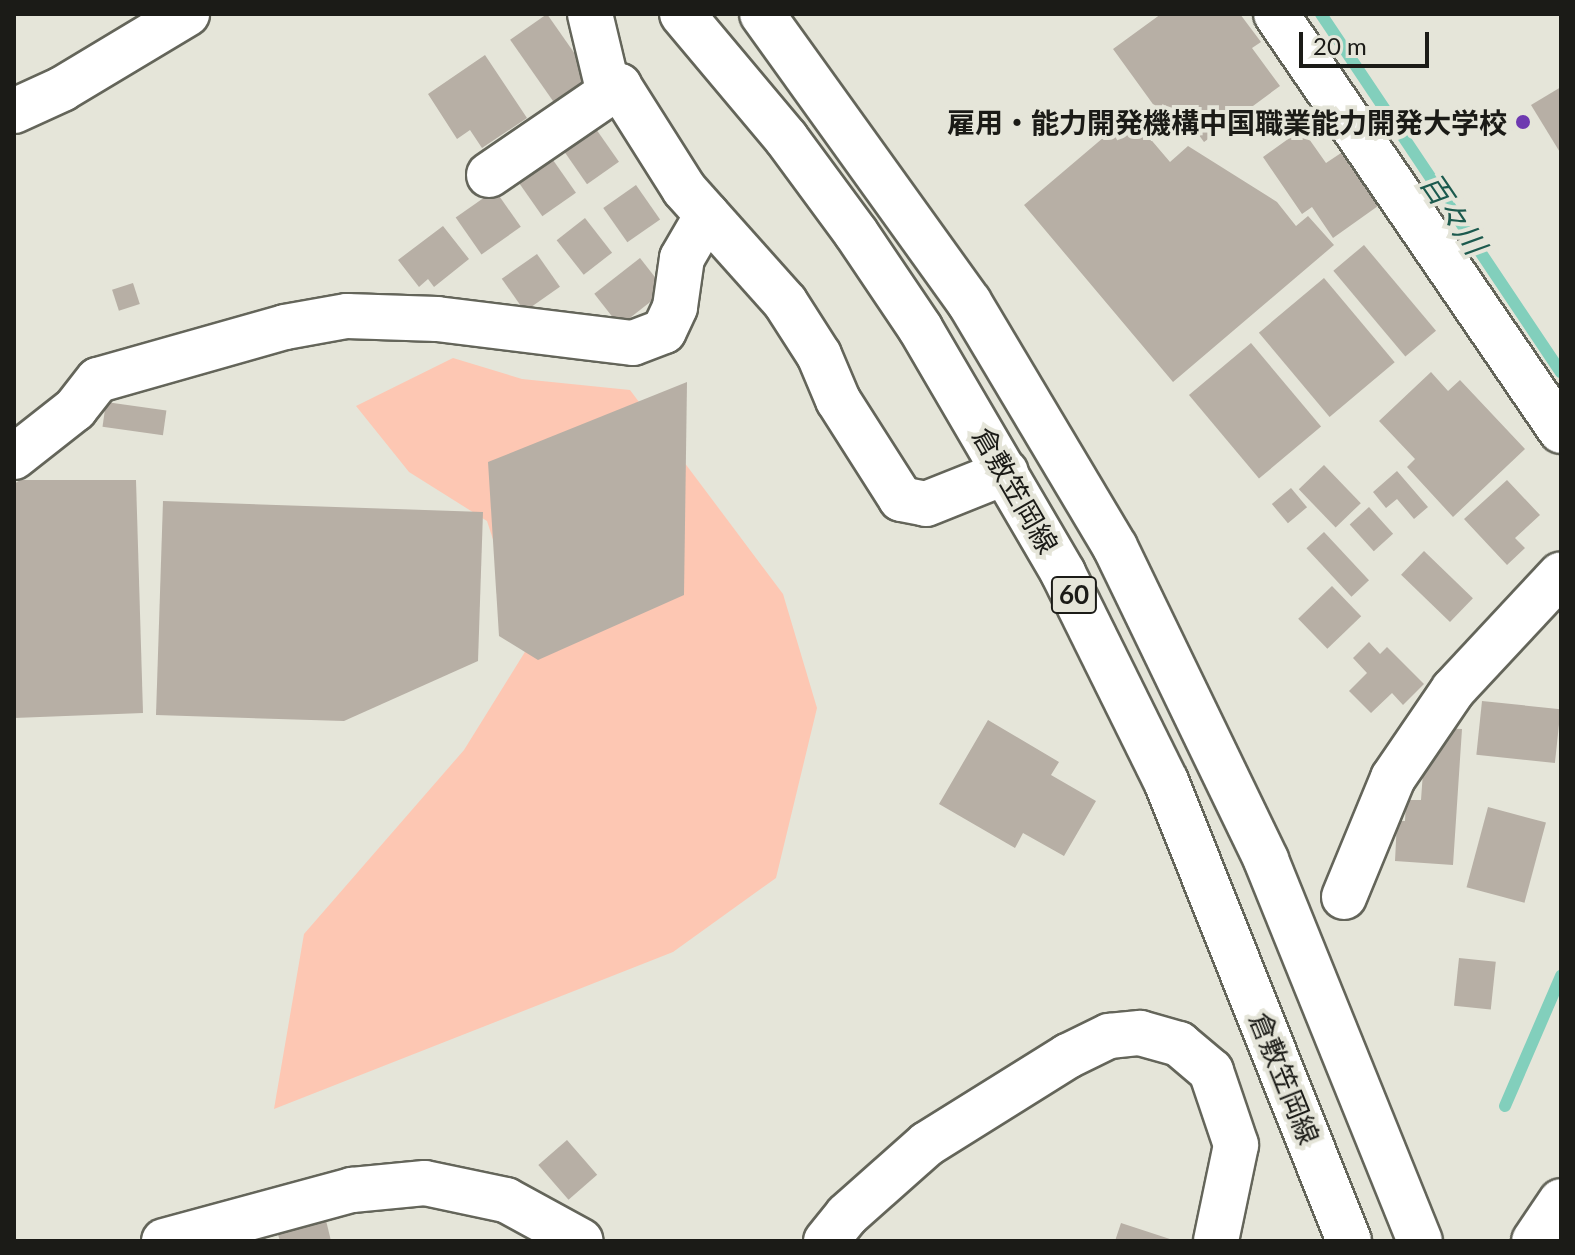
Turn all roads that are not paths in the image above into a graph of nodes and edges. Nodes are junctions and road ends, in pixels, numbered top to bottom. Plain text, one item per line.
1 (187, 14) edge
2 (590, 14) edge
3 (682, 14) edge
4 (1276, 14) edge
5 (771, 17) edge
6 (609, 93) junction
7 (14, 111) edge
8 (489, 175) dead end
9 (707, 215) junction
10 (1561, 431) edge
11 (14, 457) edge
12 (1006, 472) junction
13 (1561, 574) edge
14 (1344, 897) dead end
15 (1561, 1201) edge
16 (164, 1241) edge
17 (581, 1241) edge
18 (826, 1241) edge
19 (1216, 1241) edge
20 (1349, 1241) edge
21 (1420, 1241) edge
22 (1534, 1241) edge

1 - 7 street
2 - 6 street
3 - 12 street, 倉敷笠岡線 / 60
4 - 10 street
5 - 21 street, 倉敷笠岡線 / 60
6 - 8 street
6 - 9 street
9 - 11 street
9 - 12 street
12 - 20 street, 倉敷笠岡線 / 60
13 - 14 street
15 - 22 street
16 - 17 street
18 - 19 street

